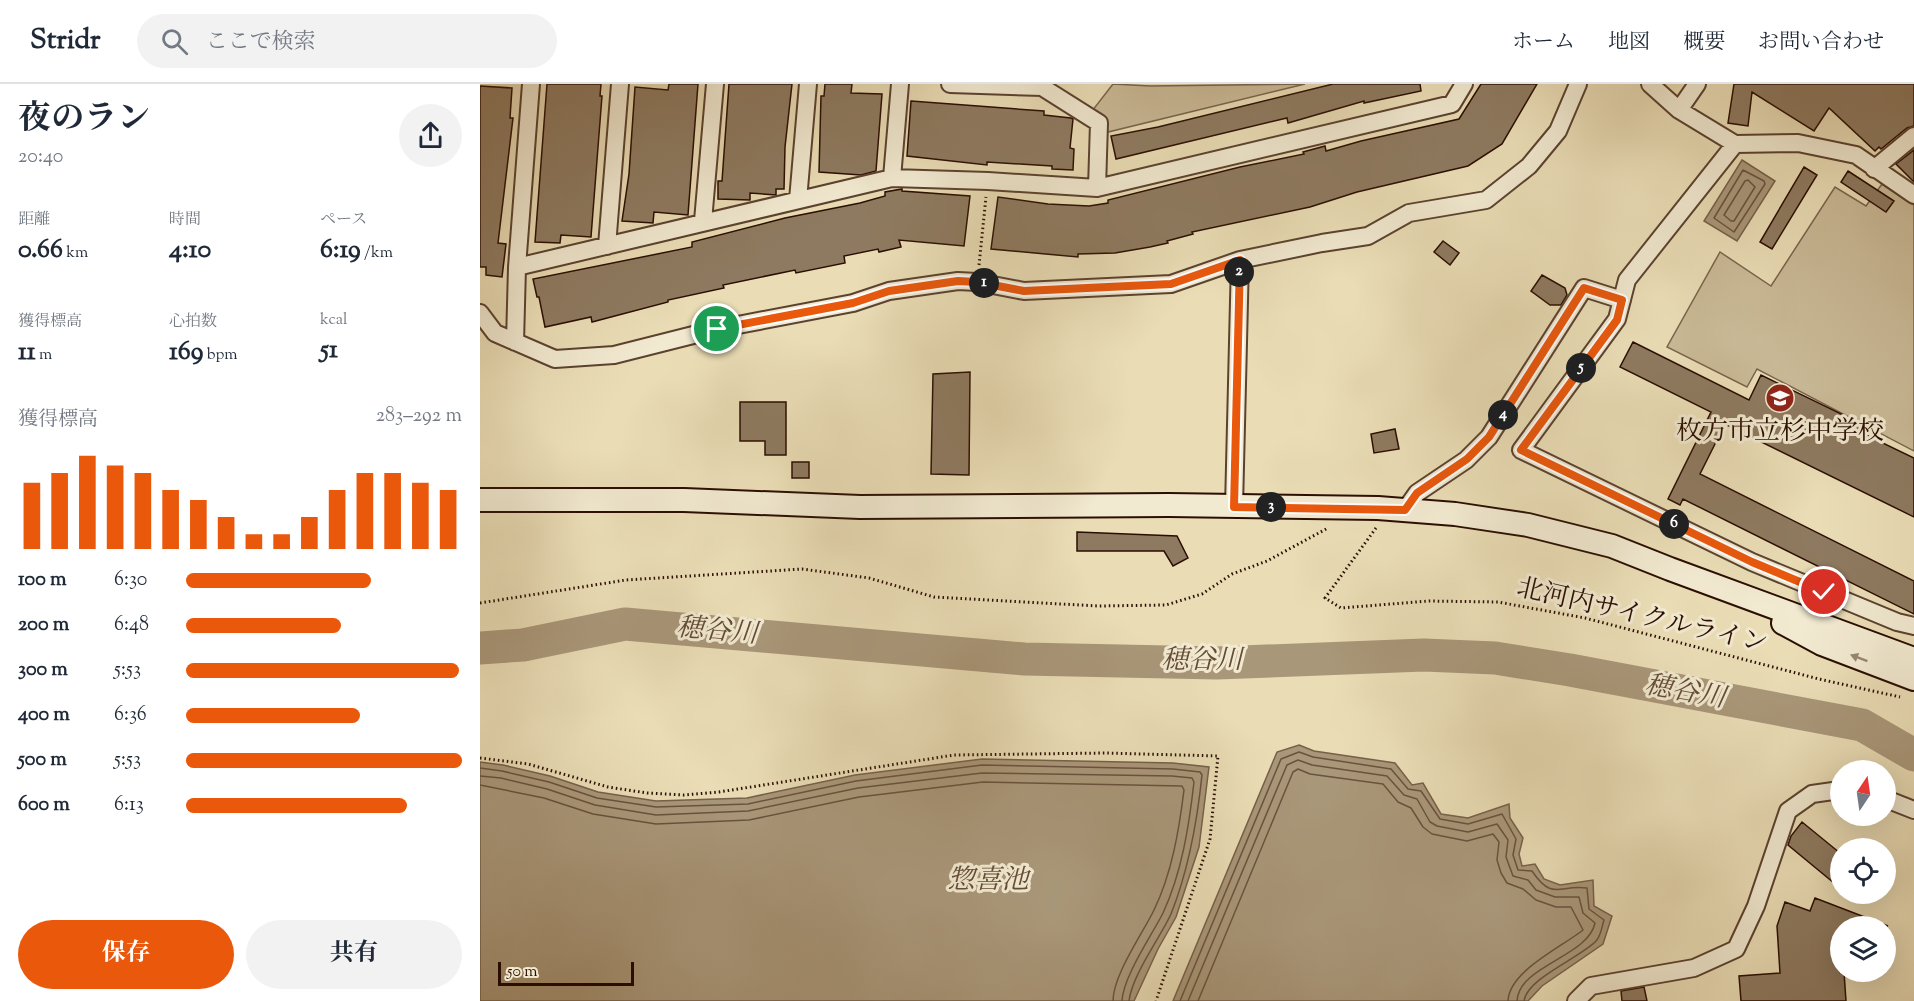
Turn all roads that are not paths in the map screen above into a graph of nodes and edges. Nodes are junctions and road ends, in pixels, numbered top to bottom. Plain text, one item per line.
1 (531, 84) edge
2 (620, 84) edge
3 (715, 84) edge
4 (808, 84) edge
5 (900, 84) edge
6 (950, 84) edge
7 (1464, 84) edge
8 (1578, 84) edge
9 (1650, 84) edge
10 (1697, 84) edge
11 (1041, 86) edge
12 (1679, 110) junction
13 (1914, 136) edge
14 (1735, 144) junction
15 (1874, 169) junction
16 (892, 178) junction
17 (1097, 188) junction
18 (1914, 195) edge
19 (798, 200) junction
20 (703, 221) junction
21 (607, 246) junction
22 (1240, 260) junction
23 (517, 267) junction
24 (1622, 300) junction
25 (480, 313) edge
26 (515, 342) junction
27 (480, 500) edge
28 (1234, 507) junction
29 (1405, 510) junction
30 (1716, 587) junction
31 (1914, 626) edge
32 (1914, 642) edge
33 (1914, 659) edge
34 (1909, 688) edge
35 (1830, 791) edge
36 (1896, 803) edge
37 (1914, 810) edge
38 (1576, 1001) edge

1 - 23 street
2 - 21 street
3 - 20 street
4 - 19 street
5 - 16 street
6 - 11 street
7 - 17 street
8 - 22 street
9 - 12 street
10 - 12 street
11 - 17 street
12 - 14 street
13 - 15 street
14 - 15 street
14 - 24 street
15 - 18 street
16 - 17 street
16 - 19 street
19 - 20 street
20 - 21 street
21 - 23 street
22 - 26 street
22 - 28 street
23 - 26 street
24 - 29 street
24 - 31 street
25 - 26 street
27 - 28 street
28 - 29 street
29 - 30 street
30 - 32 street
30 - 33 street
34 -> 30 street
35 - 38 street
36 - 37 street

